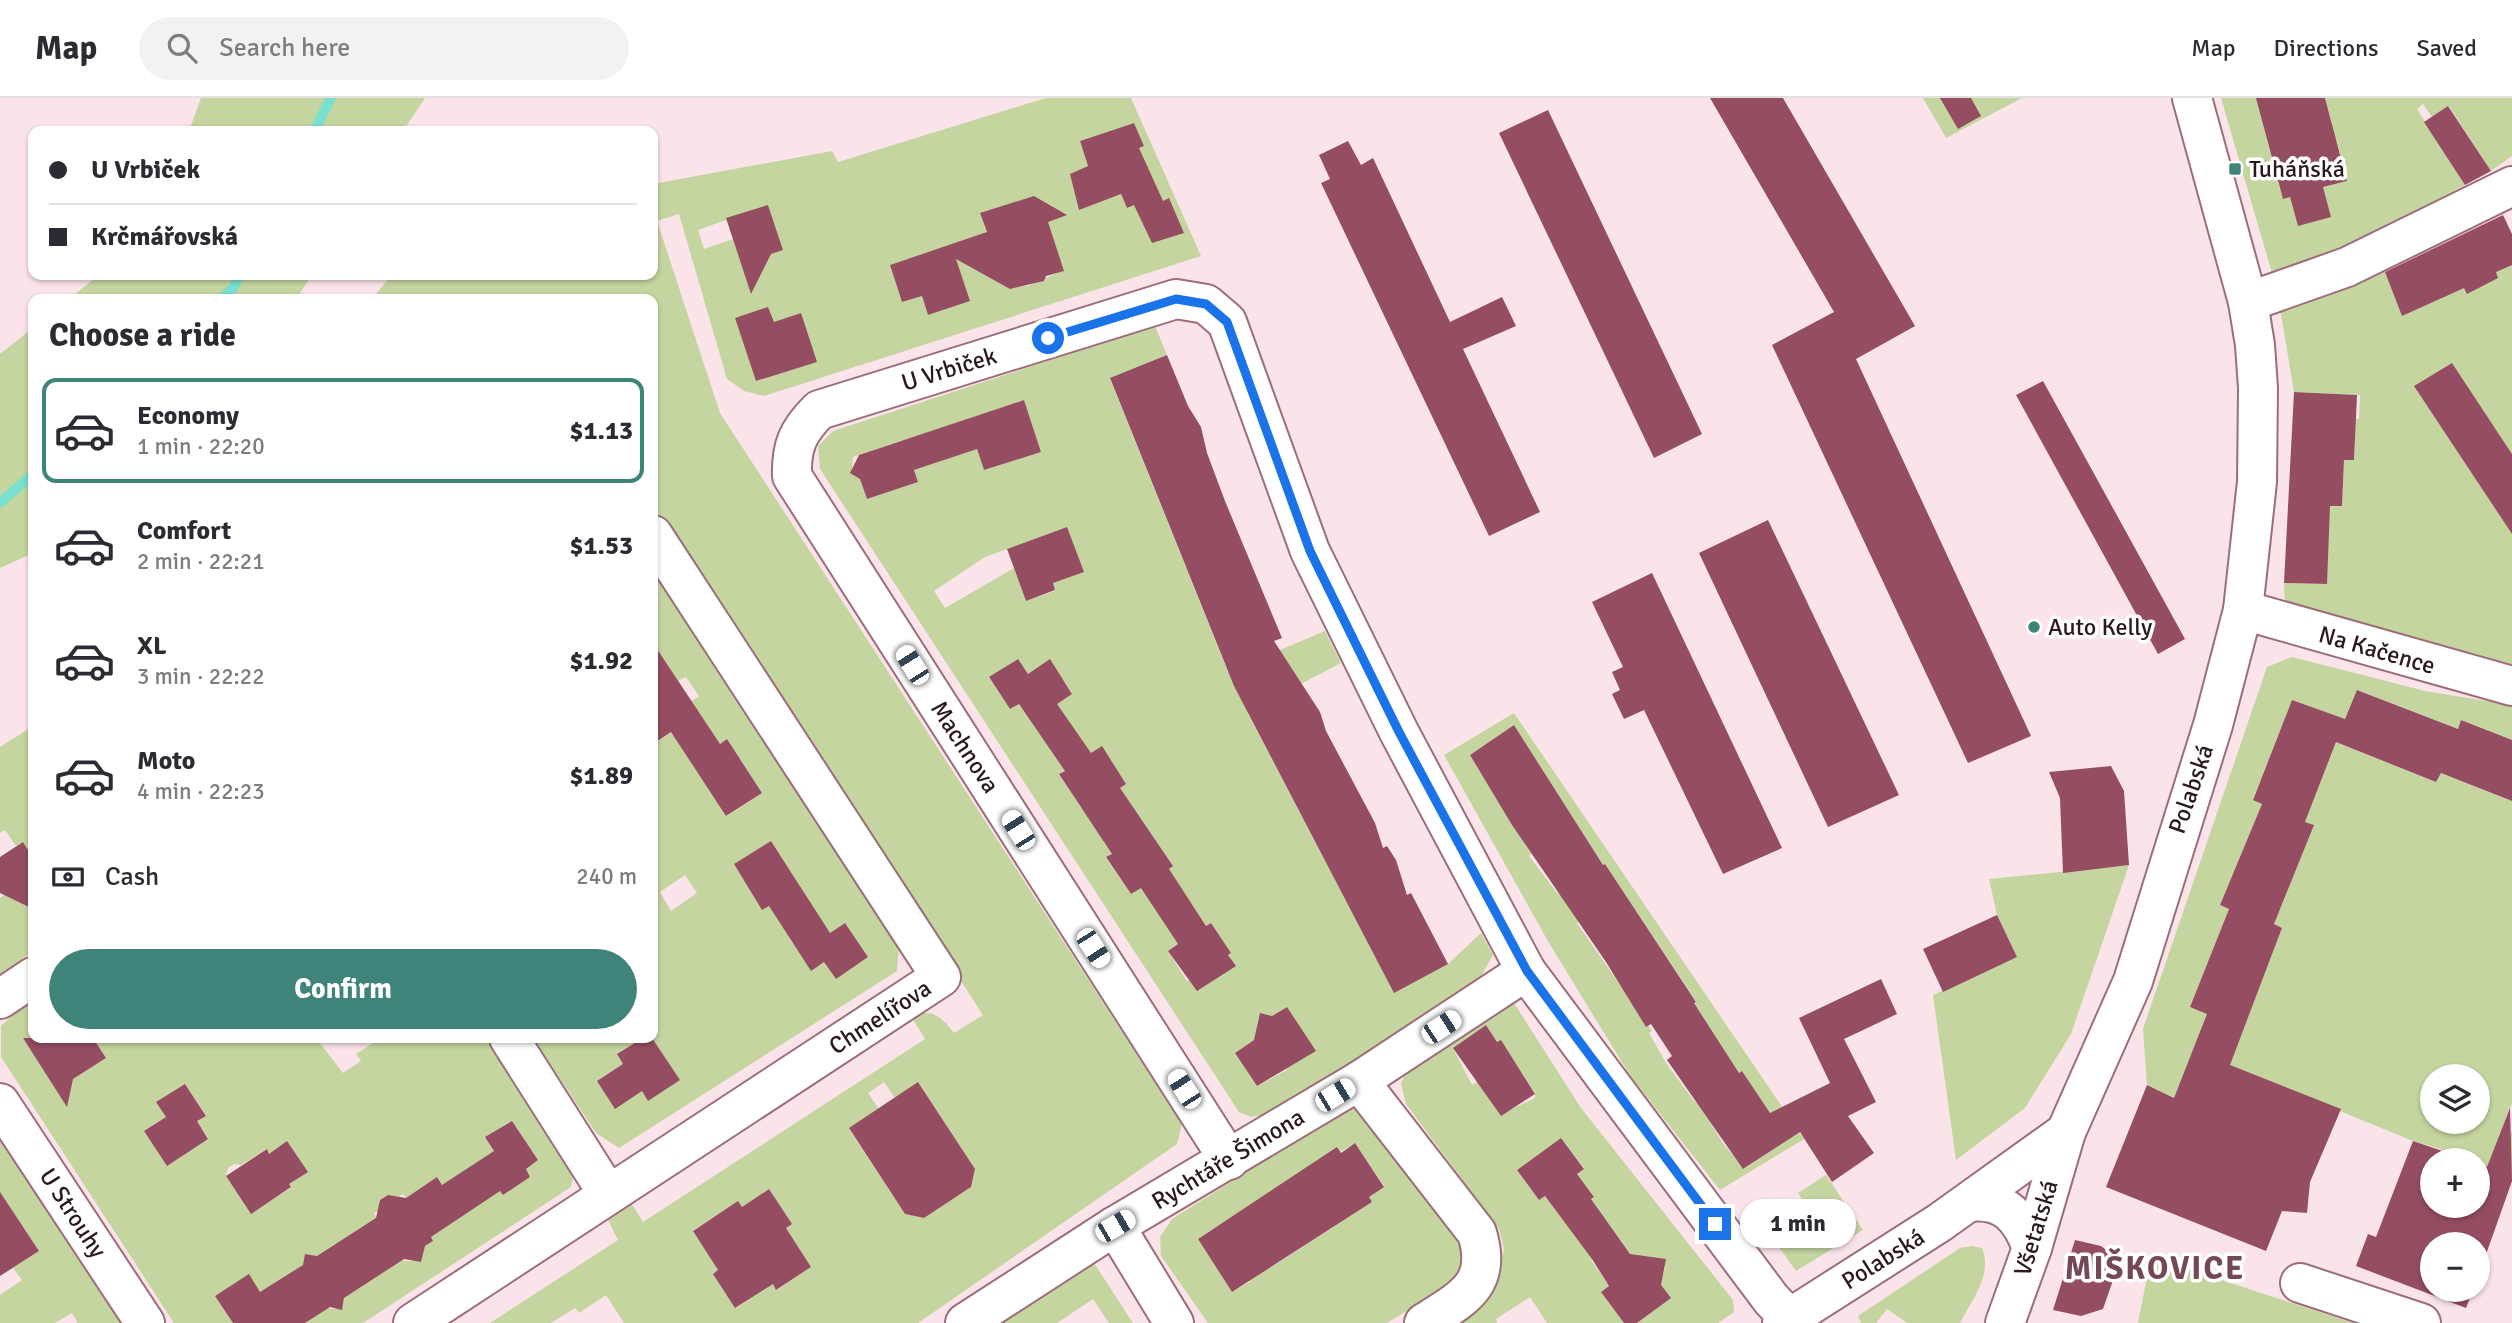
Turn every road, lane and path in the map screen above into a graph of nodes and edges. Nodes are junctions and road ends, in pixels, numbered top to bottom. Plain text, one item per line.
1 (2192, 98) edge
2 (2512, 186) edge
3 (2248, 302) junction
4 (792, 476) joint
5 (658, 544) edge
6 (2243, 610) junction
7 (2512, 686) edge
8 (1527, 971) junction
9 (28, 980) edge
10 (0, 999) edge
11 (512, 1043) edge
12 (1359, 1081) junction
13 (0, 1103) edge
14 (2066, 1132) junction
15 (1229, 1160) junction
16 (608, 1194) junction
17 (1970, 1202) junction
18 (1115, 1226) junction
19 (2032, 1248) junction
20 (2300, 1283) dead end
21 (1788, 1322) edge
22 (145, 1323) edge
23 (413, 1323) edge
24 (965, 1323) edge
25 (1174, 1323) edge
26 (1424, 1323) edge
27 (2005, 1323) edge
28 (2421, 1323) edge

1 - 3 street, Polabská
2 - 3 street
3 - 6 street, Polabská
4 - 8 street, U Vrbiček
4 - 15 street, Machnova
5 - 16 street, Chmelířova
6 - 7 street, Na Kačence
6 - 14 street, Polabská
8 - 12 street, Rychtáře Šimona
8 - 21 street
9 - 10 street
11 - 16 street
12 - 15 street, Rychtáře Šimona
12 - 26 street
13 - 22 street, U Strouhy
14 - 17 street, Polabská
14 - 19 street, Všetatská
15 - 18 street, Rychtáře Šimona
16 - 23 street, Chmelířova
17 - 19 street
17 - 21 street, Polabská
18 - 24 street, Rychtáře Šimona
18 - 25 street
19 - 27 street, Všetatská
20 - 28 street

